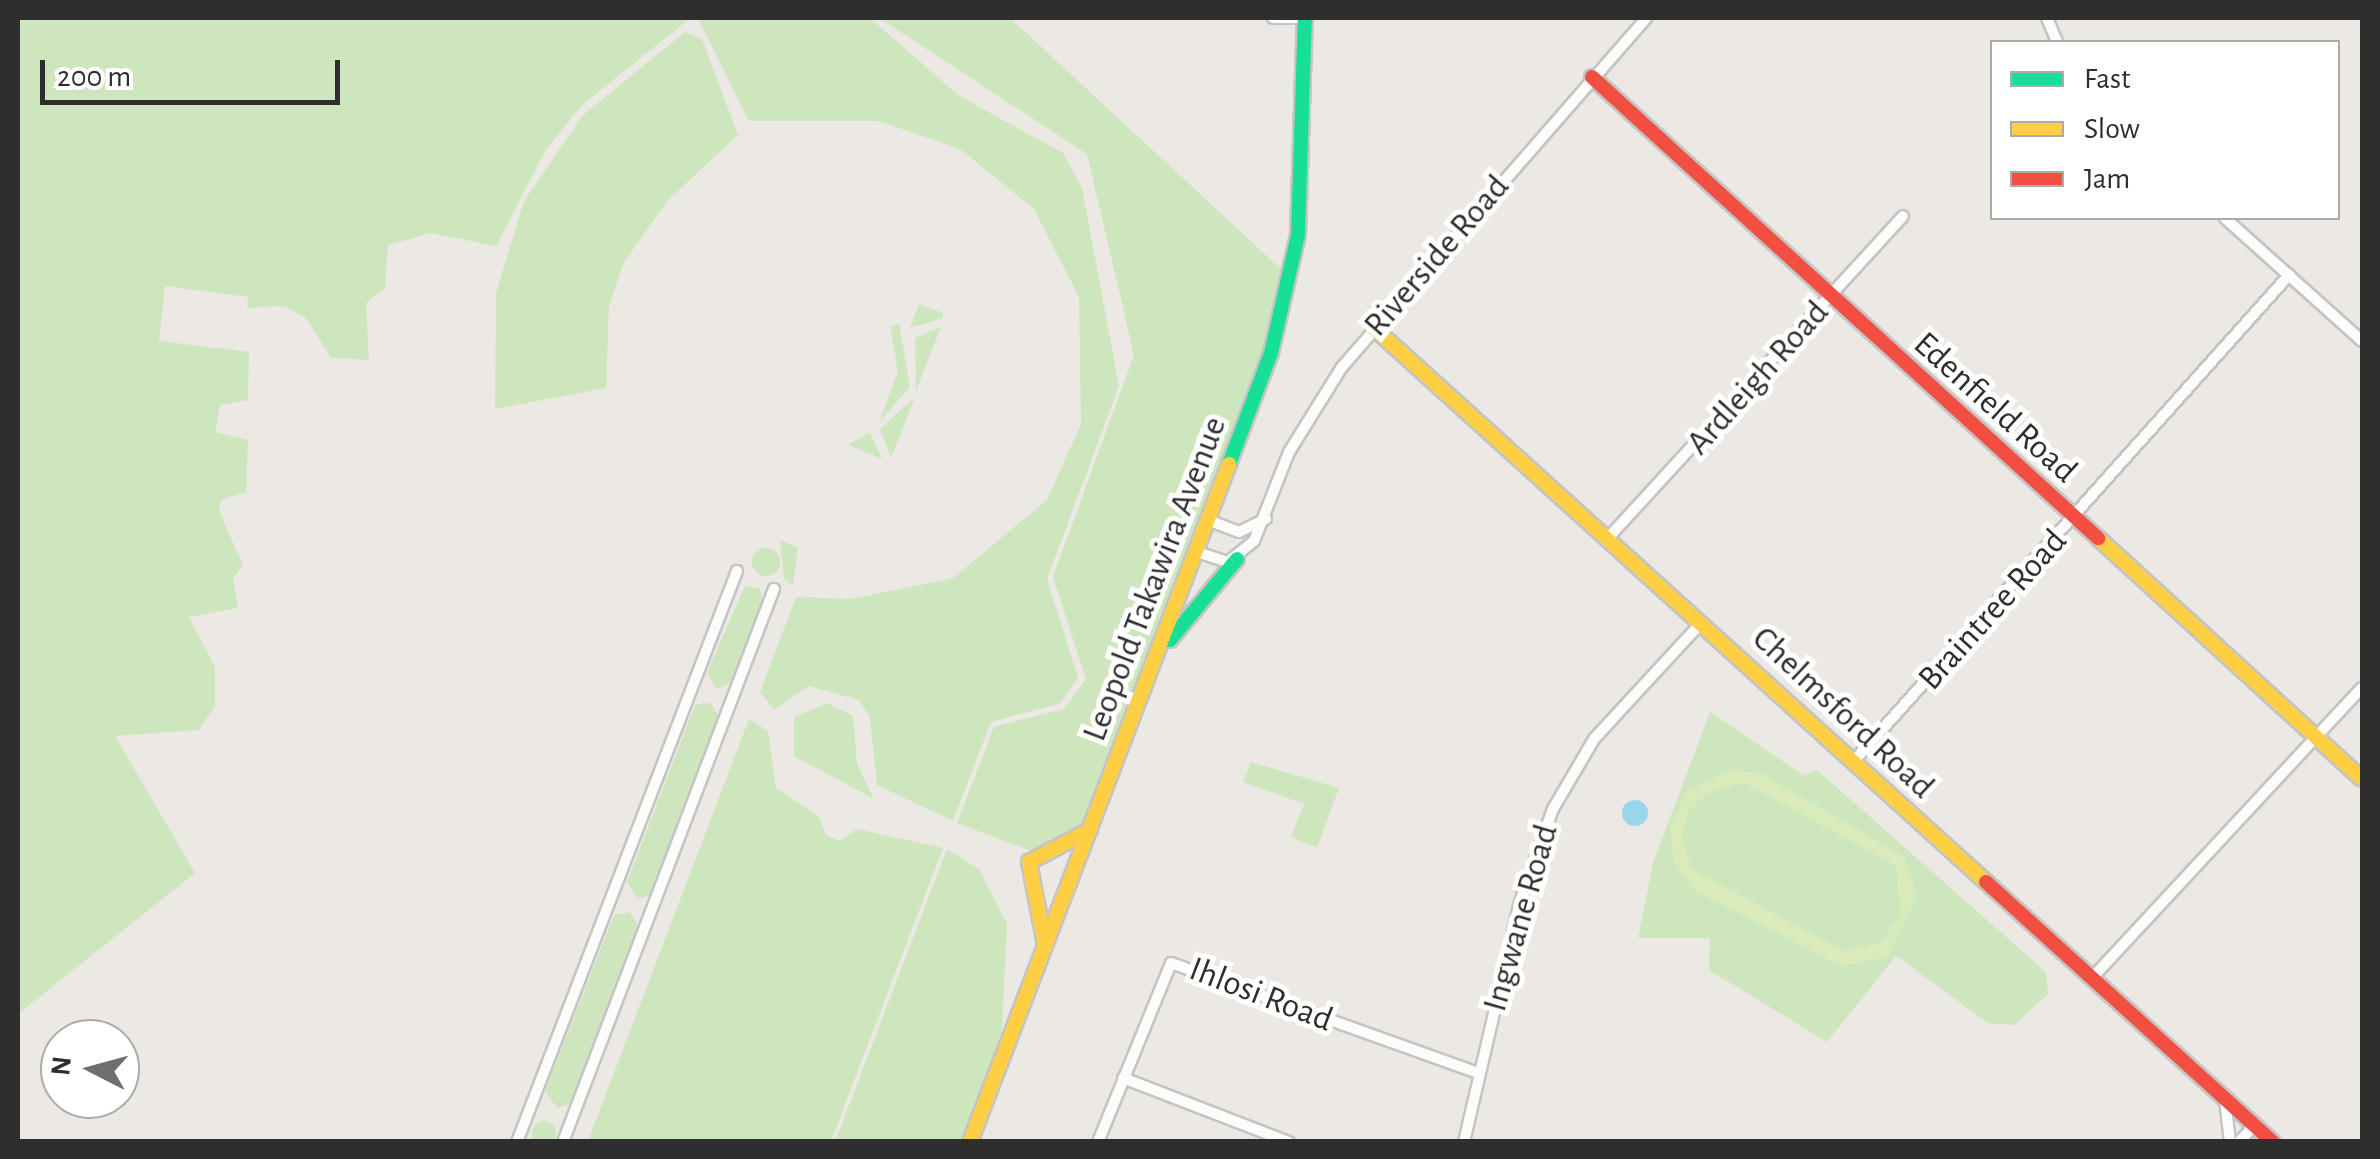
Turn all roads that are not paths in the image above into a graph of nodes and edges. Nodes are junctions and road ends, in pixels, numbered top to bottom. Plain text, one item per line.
1 (1273, 18) edge
2 (1305, 18) edge
3 (1646, 18) edge
4 (1592, 78) junction
5 (1903, 216) dead end
6 (2228, 220) edge
7 (2289, 275) junction
8 (1829, 298) junction
9 (1374, 328) junction
10 (2362, 342) edge
11 (1266, 518) junction
12 (2074, 520) junction
13 (1212, 522) junction
14 (1609, 537) junction
15 (1200, 553) junction
16 (1237, 559) junction
17 (738, 570) dead end
18 (774, 588) dead end
19 (1700, 624) junction
20 (1165, 645) junction
21 (2362, 688) edge
22 (2314, 737) junction
23 (1852, 762) junction
24 (2362, 779) edge
25 (1090, 830) junction
26 (1045, 949) junction
27 (2093, 977) junction
28 (1478, 1072) junction
29 (1123, 1078) junction
30 (2225, 1100) junction
31 (2255, 1125) junction
32 (517, 1142) edge
33 (563, 1142) edge
34 (970, 1142) edge
35 (1098, 1142) edge
36 (1289, 1142) edge
37 (1464, 1142) edge
38 (2230, 1142) edge
39 (2240, 1142) edge
40 (2274, 1142) edge

1 - 2 street
2 - 13 main road, Leopold Takawira Avenue
3 - 4 street, Riverside Road
4 - 8 main road, Edenfield Road
4 - 9 street, Riverside Road
5 - 8 street, Ardleigh Road
6 - 7 street
7 - 10 street
7 - 12 street, Braintree Road
8 - 12 main road, Edenfield Road
8 - 14 street, Ardleigh Road
9 - 11 street, Riverside Road
9 - 14 main road, Chelmsford Road
11 - 13 street
11 - 16 street, Riverside Road
12 - 22 main road, Edenfield Road
12 - 23 street, Braintree Road
13 - 15 main road, Leopold Takawira Avenue
14 - 19 main road, Chelmsford Road
15 - 16 street
15 - 20 main road, Leopold Takawira Avenue
16 - 20 main road
17 - 32 street
18 - 33 street
19 - 23 main road, Chelmsford Road
19 - 28 street, Ingwane Road
20 - 25 main road, Leopold Takawira Avenue
21 - 22 street
22 - 24 main road, Edenfield Road
22 - 27 street
23 - 27 main road, Chelmsford Road
25 - 26 main road, Leopold Takawira Avenue
25 - 26 main road
26 - 34 main road, Leopold Takawira Avenue
27 - 30 main road, Chelmsford Road
28 - 29 street, Ihlosi Road
28 - 37 street, Ingwane Road
29 - 35 street, Ihlosi Road
29 - 36 street
30 - 31 main road, Chelmsford Road
30 - 38 street
31 - 39 street
31 - 40 main road, Chelmsford Road

